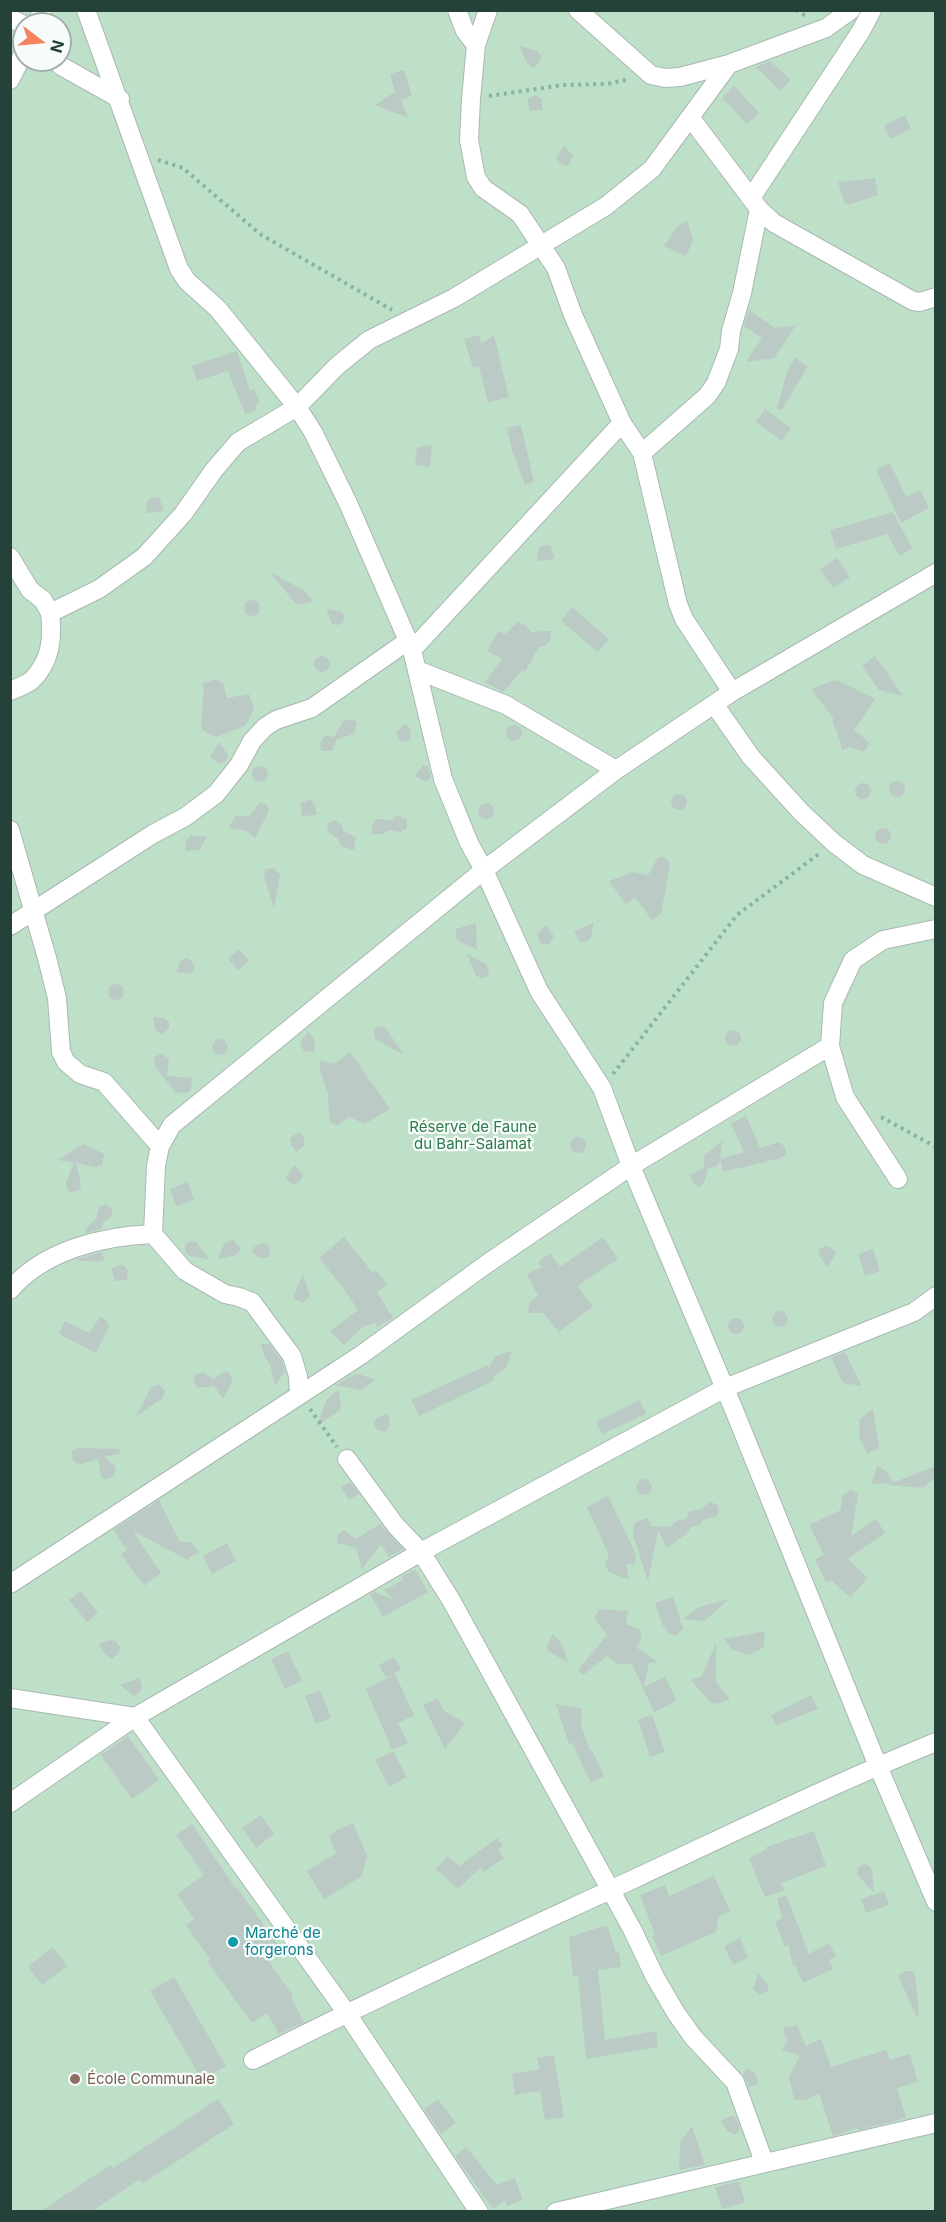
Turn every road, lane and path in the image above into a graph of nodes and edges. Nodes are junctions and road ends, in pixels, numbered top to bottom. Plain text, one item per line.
1 (86, 10) edge
2 (457, 10) edge
3 (488, 10) edge
4 (578, 10) edge
5 (851, 10) edge
6 (872, 10) edge
7 (476, 45) junction
8 (729, 64) junction
9 (71, 72) edge
10 (651, 75) junction
11 (120, 99) junction
12 (471, 99) junction
13 (690, 117) junction
14 (139, 154) junction
15 (755, 204) junction
16 (542, 245) junction
17 (936, 297) edge
18 (408, 320) junction
19 (297, 407) junction
20 (622, 423) junction
21 (642, 453) junction
22 (10, 557) edge
23 (936, 573) edge
24 (50, 613) junction
25 (411, 645) junction
26 (417, 670) junction
27 (10, 691) edge
28 (732, 692) junction
29 (714, 704) junction
30 (616, 770) junction
31 (10, 830) edge
32 (834, 843) junction
33 (484, 870) junction
34 (936, 897) edge
35 (32, 910) junction
36 (10, 926) edge
37 (936, 929) edge
38 (830, 1046) junction
39 (602, 1088) junction
40 (874, 1113) dead end
41 (160, 1146) junction
42 (936, 1147) edge
43 (631, 1166) junction
44 (898, 1179) dead end
45 (153, 1234) junction
46 (10, 1290) edge
47 (936, 1296) edge
48 (725, 1388) junction
49 (299, 1395) junction
50 (346, 1460) joint
51 (421, 1552) junction
52 (10, 1584) edge
53 (10, 1698) edge
54 (135, 1717) junction
55 (936, 1742) edge
56 (878, 1766) junction
57 (10, 1803) edge
58 (610, 1890) junction
59 (936, 1902) edge
60 (346, 2013) junction
61 (253, 2060) dead end
62 (936, 2123) edge
63 (764, 2162) junction
64 (479, 2211) edge
65 (556, 2211) edge

1 - 11 street
2 - 7 street
3 - 7 street
4 - 10 street
5 - 8 street
6 - 15 street
7 - 12 street
8 - 10 street
8 - 13 street
9 - 11 street
10 - 12 path
11 - 14 street
12 - 16 street
13 - 15 street
13 - 16 street
14 - 18 path
14 - 19 street
15 - 17 street
15 - 21 street
16 - 18 street
16 - 20 street
18 - 19 street
19 - 24 street
19 - 25 street
20 - 21 street
20 - 25 street
21 - 28 street
22 - 24 street
23 - 28 street
24 - 27 street
25 - 26 street
25 - 35 street
26 - 30 street
26 - 33 street
28 - 29 street
29 - 30 street
29 - 32 street
30 - 33 street
31 - 35 street
32 - 34 street
32 - 39 path
33 - 39 street
33 - 41 street
35 - 36 street
35 - 41 street
37 - 38 street
38 - 43 street
38 - 44 street
39 - 43 street
40 - 42 path
41 - 45 street
43 - 48 street
43 - 49 street
45 - 46 street
45 - 49 street
47 - 48 street
48 - 51 street
48 - 56 street
49 - 50 path
49 - 52 street
50 - 51 street
51 - 54 street
51 - 58 street
53 - 54 street
54 - 57 street
54 - 60 street
55 - 56 street
56 - 58 street
56 - 59 street
58 - 60 street
58 - 63 street
60 - 61 street
60 - 64 street
62 - 63 street
63 - 65 street

